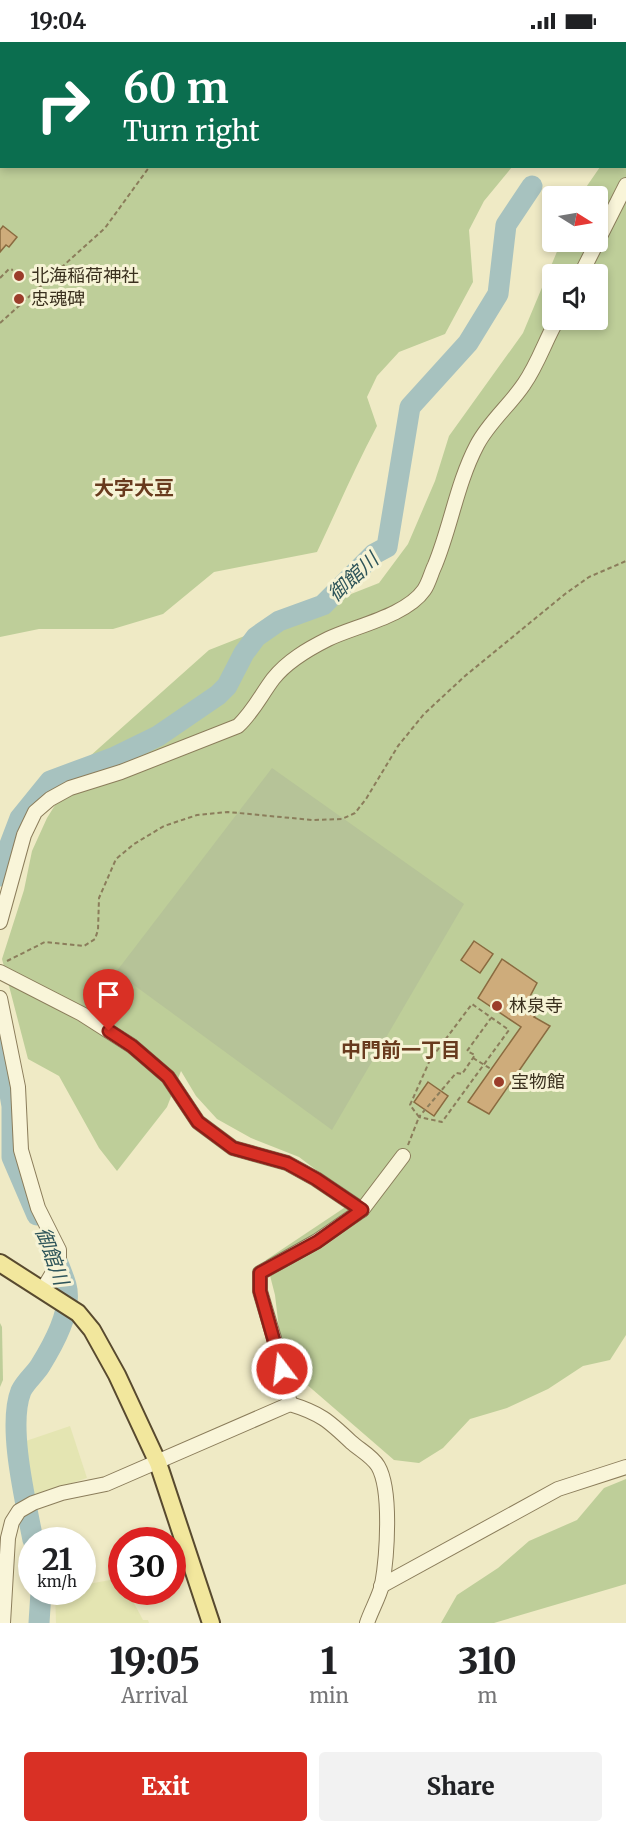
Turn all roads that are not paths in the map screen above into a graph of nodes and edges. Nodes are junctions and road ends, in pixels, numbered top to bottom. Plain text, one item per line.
1 (626, 185) edge
2 (586, 264) edge
3 (552, 330) edge
4 (0, 922) edge
5 (0, 972) edge
6 (0, 998) edge
7 (403, 1156) road end
8 (362, 1210) junction
9 (0, 1263) edge
10 (43, 1289) junction
11 (290, 1404) junction
12 (158, 1463) junction
13 (626, 1467) edge
14 (381, 1586) junction
15 (3, 1623) edge
16 (211, 1623) edge
17 (367, 1623) edge

1 - 2 street
3 - 4 street
5 - 8 street
6 - 10 street
7 - 8 street
8 - 11 street
9 - 10 main road
10 - 12 main road
11 - 12 street
11 - 14 street
12 - 15 street
12 - 16 main road
13 - 14 street
14 - 17 street

